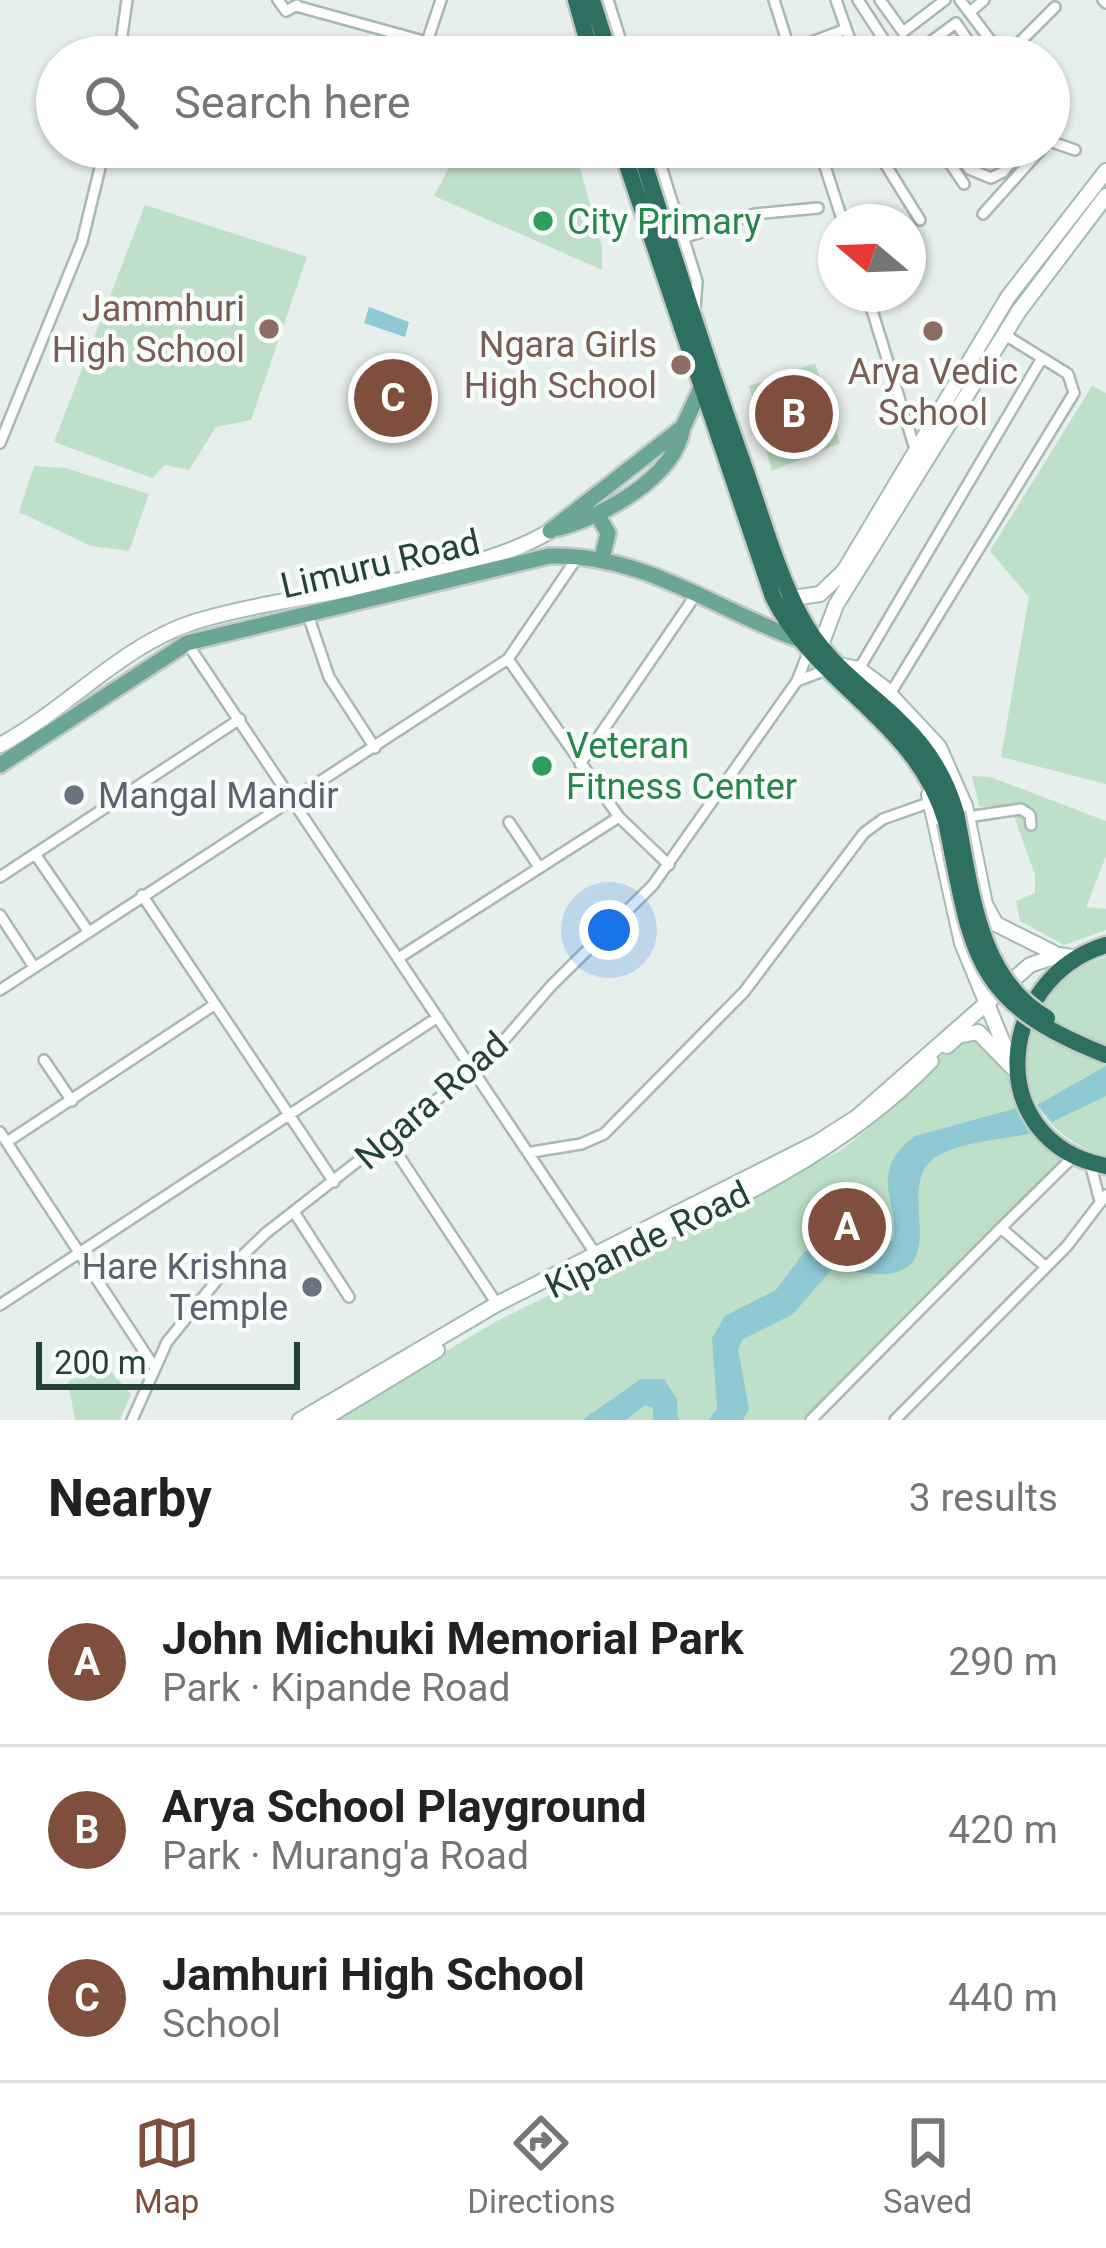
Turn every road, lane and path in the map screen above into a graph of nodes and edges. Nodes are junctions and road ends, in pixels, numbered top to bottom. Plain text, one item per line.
1 (127, 0) edge
2 (278, 0) edge
3 (441, 0) edge
4 (576, 0) edge
5 (592, 0) edge
6 (608, 0) edge
7 (774, 0) edge
8 (857, 0) edge
9 (880, 0) edge
10 (945, 0) edge
11 (961, 0) edge
12 (984, 0) edge
13 (297, 3) edge
14 (838, 4) edge
15 (1055, 7) dead end
16 (970, 12) junction
17 (846, 29) junction
18 (122, 36) edge
19 (407, 36) edge
20 (429, 36) edge
21 (586, 36) edge
22 (603, 36) edge
23 (619, 36) edge
24 (785, 36) edge
25 (828, 36) edge
26 (848, 36) edge
27 (881, 36) edge
28 (939, 36) edge
29 (965, 36) edge
30 (987, 36) edge
31 (1025, 36) edge
32 (1070, 149) edge
33 (1075, 150) dead end
34 (100, 168) edge
35 (628, 168) edge
36 (646, 168) edge
37 (661, 168) edge
38 (825, 168) edge
39 (888, 168) edge
40 (953, 168) edge
41 (968, 168) edge
42 (1001, 168) edge
43 (1024, 168) edge
44 (1106, 171) edge
45 (964, 184) dead end
46 (1106, 196) edge
47 (837, 204) edge
48 (910, 204) edge
49 (818, 208) dead end
50 (983, 214) dead end
51 (682, 238) junction
52 (873, 312) edge
53 (693, 317) junction
54 (1005, 335) junction
55 (1042, 358) junction
56 (701, 388) junction
57 (683, 427) junction
58 (0, 442) edge
59 (922, 456) junction
60 (598, 516) junction
61 (550, 531) junction
62 (579, 555) junction
63 (602, 557) junction
64 (697, 593) junction
65 (793, 598) junction
66 (307, 611) junction
67 (795, 638) junction
68 (188, 643) junction
69 (815, 649) junction
70 (508, 659) junction
71 (843, 668) junction
72 (797, 681) junction
73 (890, 694) junction
74 (240, 719) junction
75 (0, 745) edge
76 (375, 748) junction
77 (580, 764) junction
78 (0, 765) edge
79 (923, 767) junction
80 (292, 797) junction
81 (931, 802) junction
82 (619, 817) junction
83 (956, 817) junction
84 (509, 822) dead end
85 (1031, 825) dead end
86 (35, 854) junction
87 (669, 865) junction
88 (539, 867) junction
89 (0, 877) edge
90 (142, 895) junction
91 (0, 914) edge
92 (88, 931) junction
93 (1106, 945) edge
94 (1059, 955) junction
95 (400, 957) junction
96 (1078, 958) junction
97 (34, 967) junction
98 (977, 978) junction
99 (0, 990) edge
100 (987, 1000) junction
101 (214, 1005) junction
102 (438, 1017) junction
103 (966, 1018) junction
104 (1106, 1043) edge
105 (1106, 1055) edge
106 (44, 1060) dead end
107 (474, 1072) junction
108 (1014, 1074) junction
109 (72, 1101) junction
110 (291, 1117) junction
111 (0, 1132) edge
112 (388, 1141) junction
113 (7, 1142) junction
114 (532, 1152) junction
115 (1090, 1162) edge
116 (334, 1182) junction
117 (1103, 1198) edge
118 (294, 1212) junction
119 (1001, 1228) junction
120 (595, 1253) junction
121 (79, 1254) junction
122 (1046, 1267) junction
123 (350, 1297) dead end
124 (497, 1304) junction
125 (0, 1305) edge
126 (153, 1365) junction
127 (132, 1420) edge
128 (300, 1420) edge
129 (322, 1420) edge
130 (811, 1420) edge
131 (895, 1420) edge

1 - 18 street
2 - 13 street
3 - 20 street
4 - 21 highway
5 - 22 highway
6 - 23 street
7 - 24 street
8 - 14 street
8 - 27 street
9 - 10 street
11 - 16 street
12 - 16 street
13 - 19 street
14 - 17 street
15 - 31 street
16 - 30 street
17 - 25 street
17 - 26 street
28 - 29 street
32 - 33 street
34 - 58 street
35 - 56 highway
36 - 53 highway
37 - 51 street
38 - 47 street
39 - 48 street
40 - 45 street
41 - 42 street
43 - 50 street
44 - 59 main road, Ngara Road
46 - 54 main road, Ngara Road
49 - 51 street
51 - 53 street
52 - 59 street
53 - 65 highway
54 - 55 street
54 - 59 main road, Ngara Road
55 - 71 street
55 - 73 street
56 - 57 main road, Limuru Road
56 - 67 highway
57 - 60 main road
57 - 61 main road, Limuru Road
59 - 65 main road, Ngara Road
59 - 69 main road, Ngara Road
60 - 61 main road
60 - 63 main road
61 - 75 main road, Limuru Road
62 - 63 main road, Limuru Road
62 - 66 main road, Limuru Road
62 - 70 street
63 - 64 main road, Limuru Road
64 - 67 main road, Limuru Road
64 - 77 street
65 - 69 highway
66 - 68 main road, Limuru Road
66 - 76 street
67 - 69 highway
68 - 74 street, Kipande Road
68 - 78 main road, Limuru Road
69 - 71 highway
69 - 72 street, Ngara Road
70 - 76 street
70 - 77 street
71 - 72 street
71 - 73 main road
71 - 79 highway
71 - 83 highway
72 - 87 street, Ngara Road
73 - 83 main road
74 - 80 street, Kipande Road
74 - 86 street
76 - 80 street
77 - 82 street
79 - 81 main road
79 - 83 highway
80 - 90 street
80 - 95 street, Kipande Road
81 - 98 main road
81 - 114 street
82 - 87 street
82 - 88 street
83 - 85 street
83 - 94 main road
83 - 104 highway, bridge
83 - 105 highway, bridge
84 - 88 street
86 - 89 street
86 - 92 street
87 - 107 street, Ngara Road
88 - 95 street
90 - 92 street
90 - 101 street
91 - 97 street
92 - 97 street
93 - 96 highway
94 - 96 main road
94 - 100 main road, Kipande Road
95 - 102 street, Kipande Road
96 - 108 highway
97 - 99 street
98 - 100 main road
98 - 103 main road
100 - 103 main road, Kipande Road
100 - 108 main road
101 - 109 street
101 - 110 street
102 - 107 street, Kipande Road
102 - 110 street
103 - 120 main road, Kipande Road
106 - 109 street
107 - 112 street, Ngara Road
107 - 114 street, Kipande Road
108 - 115 highway
108 - 129 main road, Kipande Road
109 - 113 street
110 - 116 street
110 - 121 street
111 - 113 street
112 - 116 street, Ngara Road
112 - 124 street
113 - 121 street
114 - 120 street, Kipande Road
115 - 117 street
115 - 119 street
116 - 118 street, Ngara Road
117 - 122 street
118 - 123 street
118 - 126 street, Ngara Road
119 - 122 street
119 - 130 street
120 - 124 main road, Kipande Road
121 - 125 street
121 - 126 street
122 - 131 street
124 - 128 main road, Kipande Road
126 - 127 street, Ngara Road

